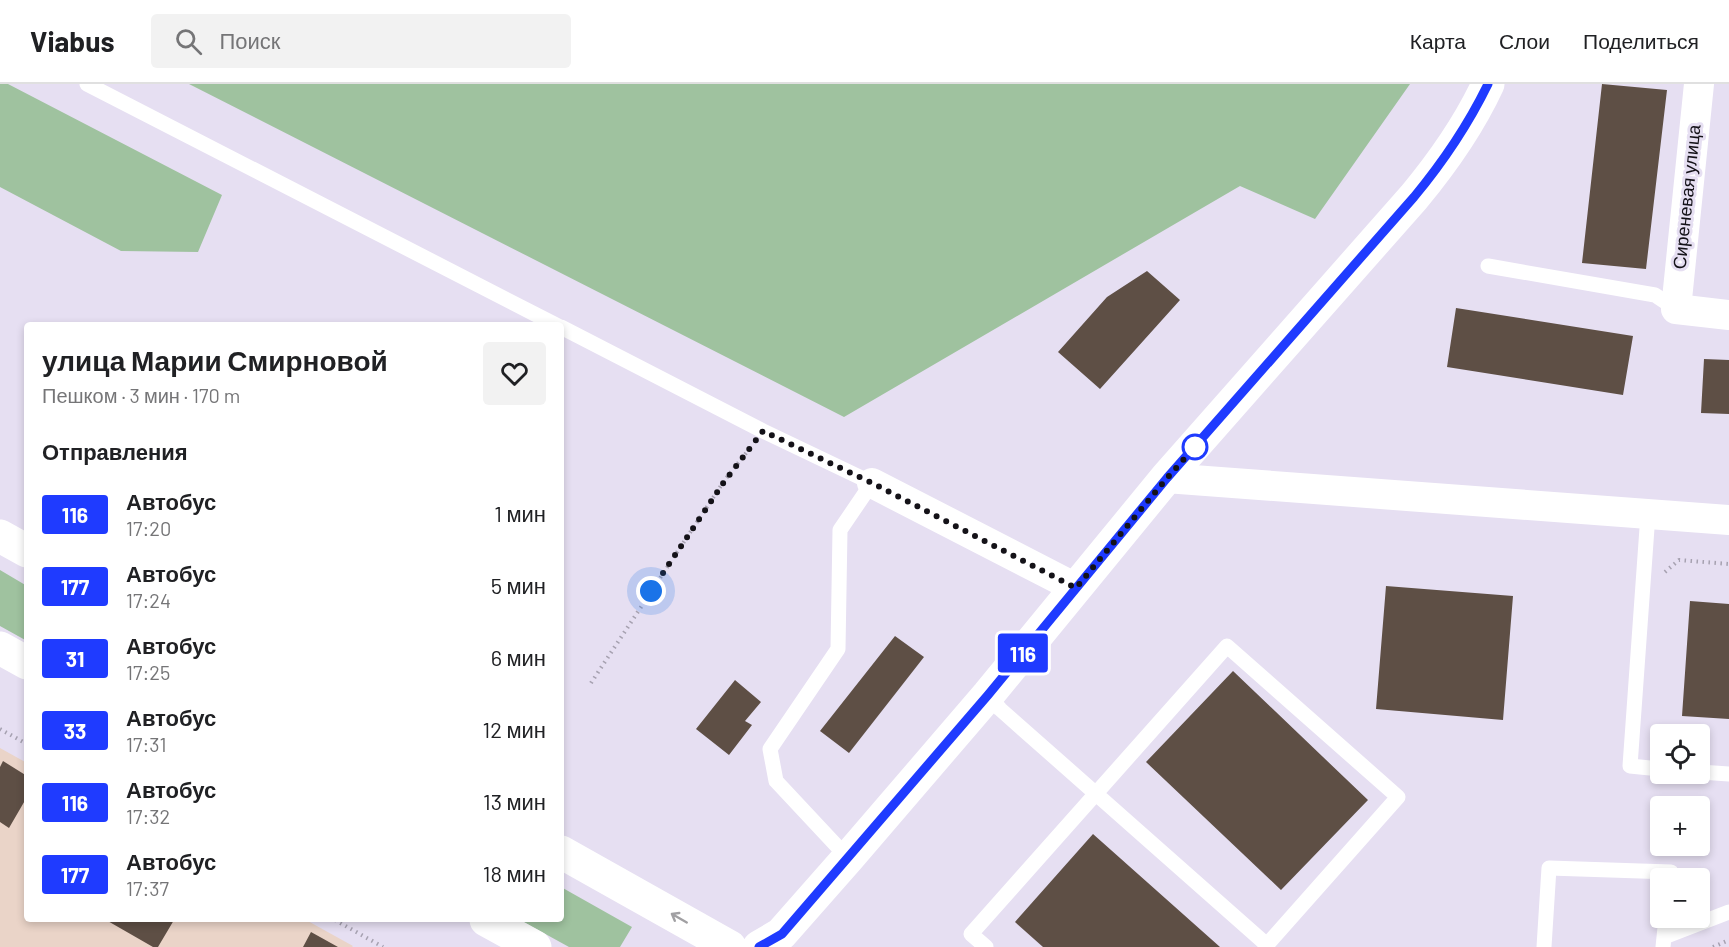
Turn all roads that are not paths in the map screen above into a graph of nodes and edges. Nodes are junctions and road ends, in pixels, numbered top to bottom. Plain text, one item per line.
1 (87, 84) edge
2 (1488, 84) edge
3 (1699, 84) edge
4 (1488, 266) dead end
5 (1676, 309) junction
6 (1729, 315) edge
7 (551, 322) edge
8 (564, 329) edge
9 (1167, 478) junction
10 (872, 483) junction
11 (1648, 514) junction
12 (1729, 520) edge
13 (0, 536) edge
14 (24, 549) edge
15 (1076, 588) junction
16 (0, 648) edge
17 (24, 661) edge
18 (988, 695) junction
19 (1650, 768) edge
20 (1710, 773) edge
21 (1729, 774) edge
22 (1096, 794) junction
23 (564, 854) edge
24 (848, 858) junction
25 (1650, 871) edge
26 (1729, 912) edge
27 (490, 922) edge
28 (1664, 942) edge
29 (1266, 946) edge
30 (535, 947) edge
31 (730, 947) edge
32 (759, 947) edge
33 (986, 947) edge
34 (1544, 947) edge

1 - 7 lane
2 - 9 main road
3 - 5 street, Сиреневая улица
4 - 5 lane
5 - 6 street
8 - 10 lane
9 - 11 street
9 - 15 main road
10 - 15 street
10 - 24 lane
11 - 12 street
11 - 19 lane
13 - 14 main road
15 - 18 main road
16 - 17 main road
18 - 22 lane
18 - 24 main road
20 - 21 lane
22 - 29 lane
22 - 29 lane
22 - 33 lane
31 -> 23 main road
24 - 32 main road
25 - 34 lane
26 - 28 lane
27 - 30 main road

